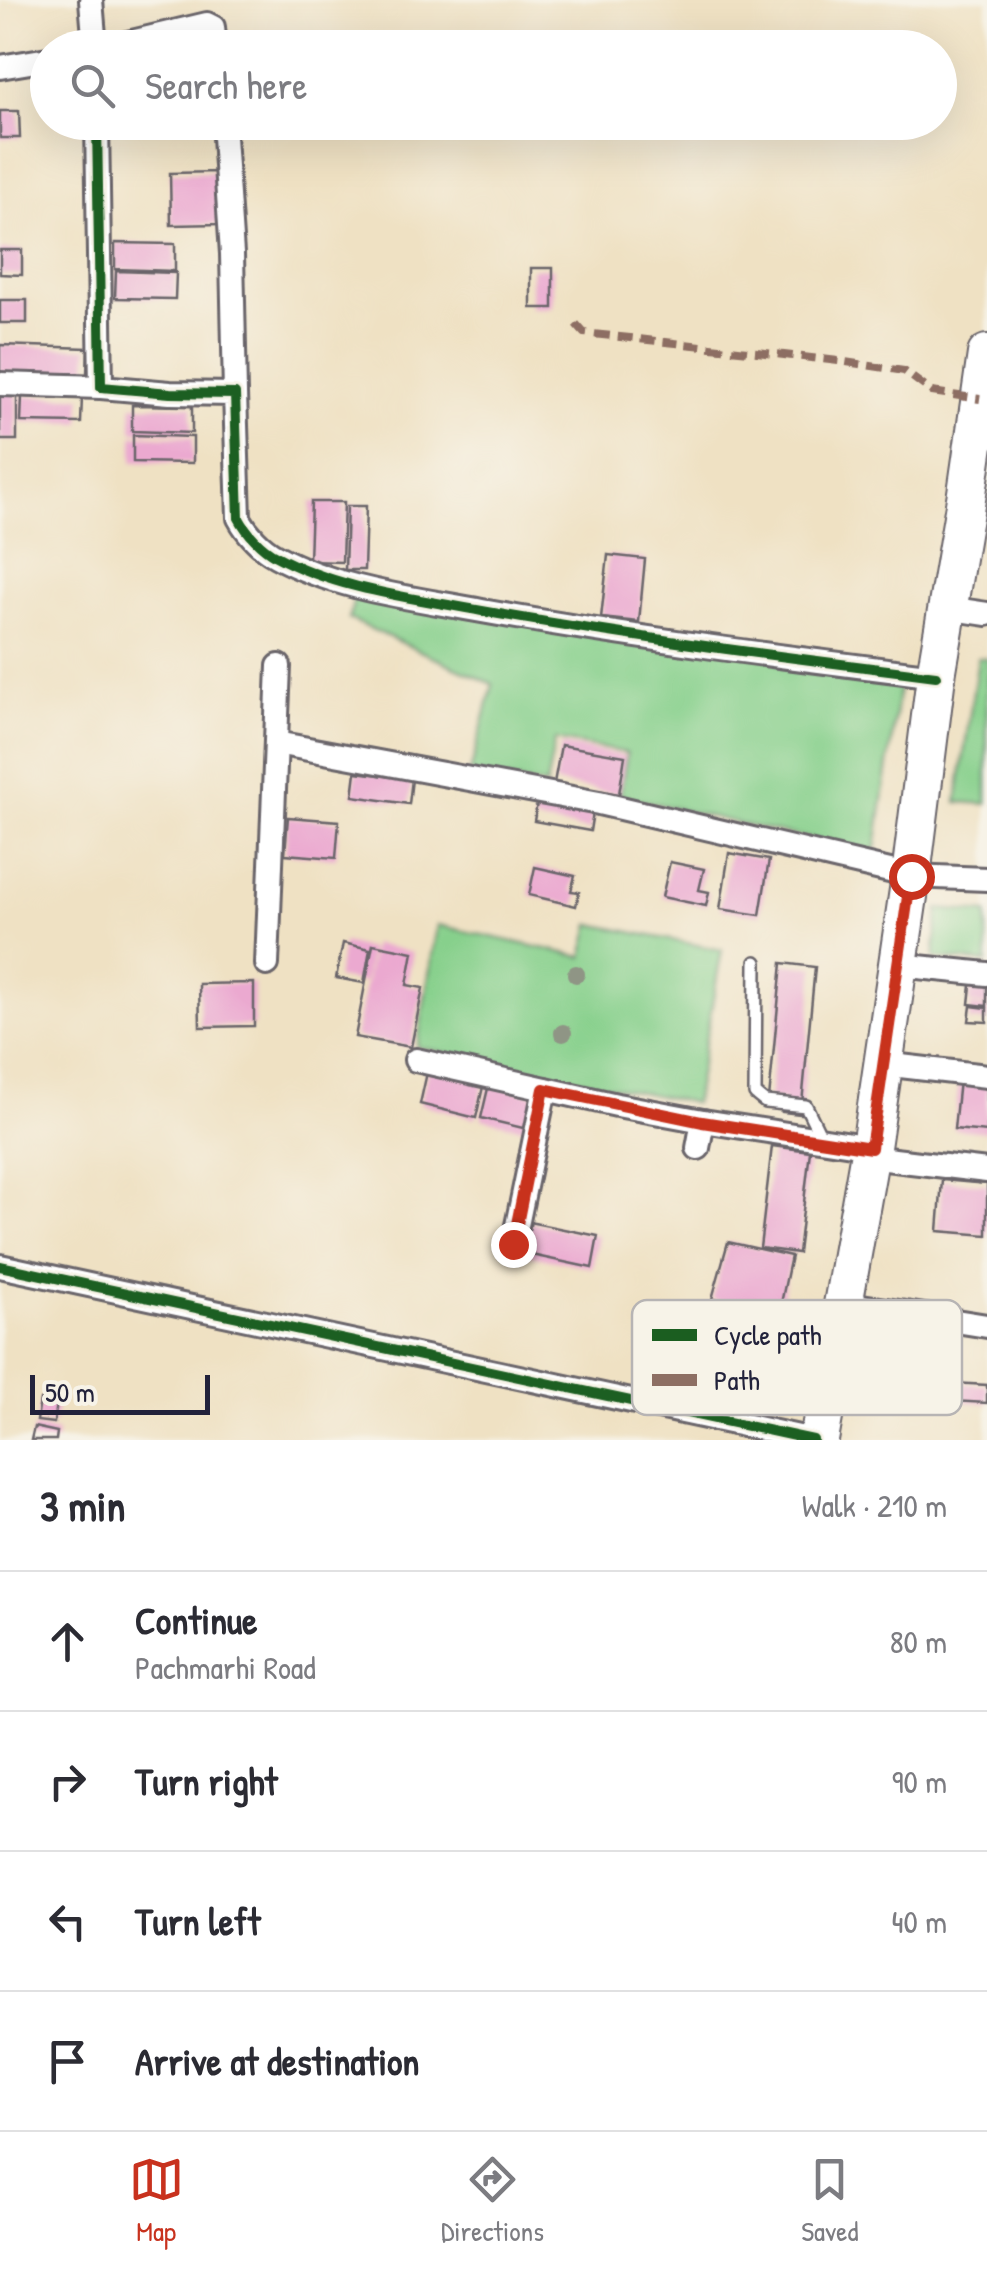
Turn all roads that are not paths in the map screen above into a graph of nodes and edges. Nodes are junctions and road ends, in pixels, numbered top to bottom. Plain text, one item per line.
1 (92, 0) edge
2 (94, 30) edge
3 (176, 30) edge
4 (213, 30) edge
5 (30, 62) edge
6 (0, 67) edge
7 (97, 140) edge
8 (224, 140) edge
9 (987, 354) edge
10 (0, 384) edge
11 (101, 387) junction
12 (235, 394) junction
13 (977, 494) edge
14 (947, 608) junction
15 (987, 614) edge
16 (279, 666) dead end
17 (936, 676) junction
18 (276, 743) junction
19 (911, 876) junction
20 (987, 879) edge
21 (756, 962) dead end
22 (267, 964) dead end
23 (898, 965) junction
24 (987, 974) edge
25 (416, 1060) dead end
26 (883, 1064) junction
27 (987, 1076) edge
28 (544, 1089) junction
29 (702, 1122) junction
30 (823, 1140) junction
31 (698, 1148) dead end
32 (870, 1152) junction
33 (987, 1170) edge
34 (513, 1244) dead end
35 (0, 1266) edge
36 (844, 1300) edge
37 (962, 1322) edge
38 (987, 1326) edge
39 (632, 1401) edge
40 (699, 1415) edge
41 (821, 1415) edge
42 (816, 1440) edge

1 - 2 street
3 - 4 street
5 - 6 street
7 - 11 street
8 - 12 street
9 - 13 main road
10 - 11 street
11 - 12 street
12 - 17 street
13 - 14 main road
14 - 15 street
14 - 17 main road
16 - 18 street
17 - 19 main road
18 - 19 street
18 - 22 street
19 - 20 street
19 - 23 main road
21 - 30 lane
23 - 24 street
23 - 26 main road
25 - 28 street
26 - 27 street
26 - 32 main road
28 - 29 street
28 - 34 street
29 - 30 street
29 - 31 street
30 - 32 street
32 - 33 street
32 - 36 main road
35 - 39 street
37 - 38 street
40 - 42 street
41 - 42 main road

